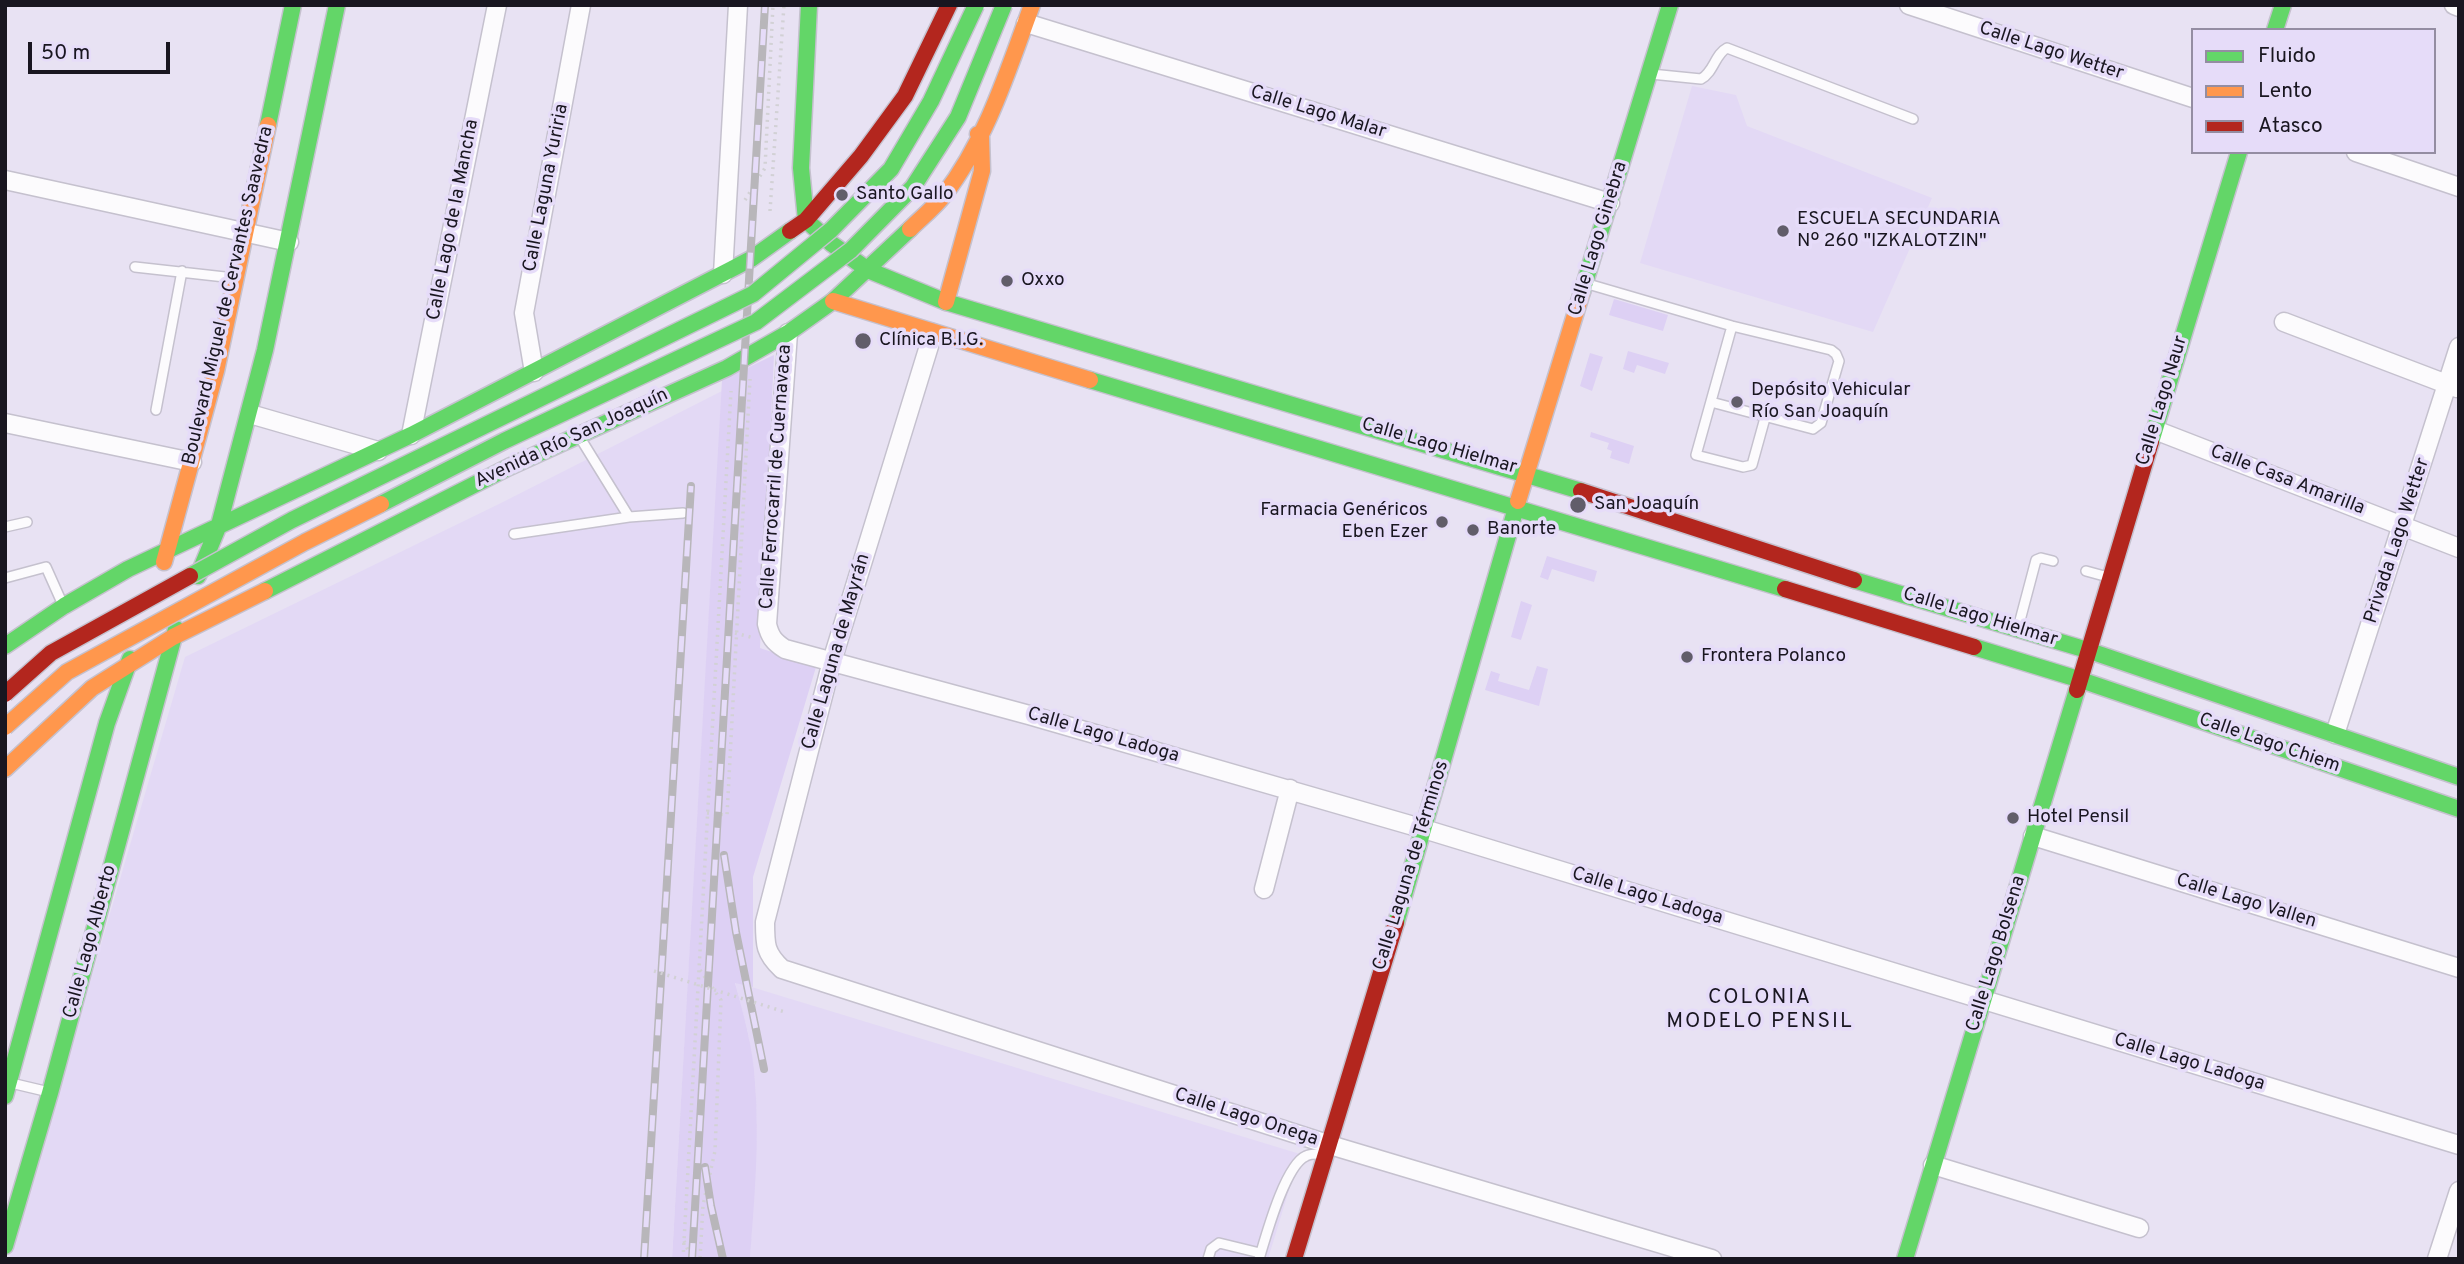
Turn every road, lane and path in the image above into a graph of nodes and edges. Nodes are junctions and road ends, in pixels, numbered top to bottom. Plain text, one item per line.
1 (293, 5) edge
2 (337, 5) edge
3 (497, 5) edge
4 (581, 5) edge
5 (738, 5) edge
6 (773, 5) edge
7 (783, 5) edge
8 (809, 5) edge
9 (976, 5) edge
10 (1004, 5) edge
11 (1032, 5) edge
12 (1670, 5) edge
13 (1909, 5) edge
14 (2283, 5) edge
15 (2454, 5) edge
16 (948, 6) edge
17 (2459, 7) edge
18 (1026, 23) junction
19 (2277, 28) edge
20 (1649, 74) junction
21 (905, 96) junction
22 (2191, 97) edge
23 (1913, 119) dead end
24 (981, 136) junction
25 (2238, 154) edge
26 (2362, 154) edge
27 (5, 180) edge
28 (2459, 187) edge
29 (743, 202) dead end
30 (1610, 203) junction
31 (771, 211) dead end
32 (806, 220) junction
33 (246, 232) junction
34 (289, 242) junction
35 (135, 267) dead end
36 (182, 271) junction
37 (868, 271) junction
38 (723, 274) junction
39 (236, 278) junction
40 (1586, 283) junction
41 (833, 300) junction
42 (946, 302) junction
43 (2284, 321) dead end
44 (1732, 327) junction
45 (788, 333) junction
46 (933, 333) junction
47 (2459, 347) edge
48 (751, 370) dead end
49 (534, 372) junction
50 (732, 379) dead end
51 (2453, 386) edge
52 (482, 396) junction
53 (1711, 402) junction
54 (156, 410) dead end
55 (250, 414) junction
56 (1765, 418) junction
57 (5, 423) edge
58 (2155, 430) junction
59 (411, 435) junction
60 (578, 435) junction
61 (378, 451) junction
62 (192, 461) junction
63 (509, 467) junction
64 (1526, 473) junction
65 (1516, 506) junction
66 (683, 513) dead end
67 (629, 517) junction
68 (27, 522) dead end
69 (219, 525) junction
70 (5, 527) edge
71 (2403, 527) junction
72 (514, 534) dead end
73 (2459, 548) edge
74 (168, 552) junction
75 (2053, 561) dead end
76 (2086, 571) dead end
77 (5, 578) edge
78 (2110, 578) junction
79 (64, 606) junction
80 (2018, 628) junction
81 (173, 637) junction
82 (5, 646) edge
83 (2087, 650) junction
84 (832, 661) junction
85 (129, 663) junction
86 (2078, 679) junction
87 (5, 694) edge
88 (5, 700) edge
89 (63, 713) junction
90 (96, 720) junction
91 (5, 727) edge
92 (2335, 734) junction
93 (5, 769) edge
94 (2459, 777) edge
95 (1290, 789) junction
96 (2459, 809) edge
97 (708, 813) junction
98 (1424, 829) junction
99 (2033, 836) junction
100 (1264, 889) dead end
101 (2459, 968) edge
102 (699, 969) junction
103 (782, 969) joint
104 (654, 971) dead end
105 (1982, 1000) junction
106 (785, 1012) dead end
107 (7, 1086) edge
108 (50, 1093) junction
109 (2459, 1145) edge
110 (1326, 1149) junction
111 (1933, 1165) junction
112 (2459, 1191) edge
113 (2139, 1228) dead end
114 (684, 1240) junction
115 (5, 1246) edge
116 (1259, 1256) edge
117 (683, 1259) edge
118 (692, 1259) edge
119 (700, 1259) edge
120 (1208, 1259) edge
121 (1294, 1259) edge
122 (1712, 1259) edge
123 (1905, 1259) edge
124 (2437, 1259) edge

1 - 33 main road, Boulevard Miguel de Cervantes Saavedra
2 - 34 main road
3 - 59 street, Calle Lago de la Mancha
4 - 49 street, Calle Laguna Yuriria
5 - 38 street
6 - 29 path
7 - 31 path
8 - 32 main road
9 - 87 main road, bridge
10 - 91 main road, Avenida Río San Joaquín, bridge
11 - 18 main road, Avenida Río San Joaquín
12 - 20 main road, Calle Lago Ginebra
13 - 22 street, Calle Lago Wetter
14 - 19 main road
15 - 17 street
16 - 21 main road
18 - 24 main road, Avenida Río San Joaquín
18 - 30 street, Calle Lago Malar
20 - 23 lane
20 - 30 main road, Calle Lago Ginebra
21 - 24 main road
21 - 32 main road
24 - 37 main road, Avenida Río San Joaquín
24 - 42 main road
25 - 58 main road, Calle Lago Naur
26 - 28 street
27 - 33 street
30 - 40 main road, Calle Lago Ginebra
32 - 37 main road, Calle Lago Hielmar
32 - 38 main road
33 - 34 street
33 - 39 main road, Boulevard Miguel de Cervantes Saavedra
34 - 55 main road
35 - 36 lane
36 - 39 lane
36 - 54 lane
37 - 41 main road, Avenida Río San Joaquín
37 - 42 main road, Calle Lago Hielmar
38 - 49 main road
39 - 62 main road, Boulevard Miguel de Cervantes Saavedra
40 - 44 lane
40 - 64 main road, Calle Lago Ginebra
41 - 45 main road, Avenida Río San Joaquín
41 - 46 main road, Calle Lago Hielmar
42 - 64 main road, Calle Lago Hielmar
43 - 51 street
44 - 53 lane
44 - 56 lane
45 - 60 main road, Avenida Río San Joaquín
45 - 84 street, Calle Ferrocarril de Cuernavaca
46 - 65 main road, Calle Lago Hielmar
46 - 84 street, Calle Laguna de Mayrán
47 - 51 street, Privada Lago Wetter
48 - 97 path
49 - 52 main road
49 - 60 main road
50 - 97 path
51 - 71 street, Privada Lago Wetter
52 - 59 main road
52 - 63 main road
53 - 56 lane
53 - 56 lane
55 - 61 street
55 - 69 main road
57 - 62 street
58 - 71 street, Calle Casa Amarilla
58 - 78 main road, Calle Lago Naur
59 - 61 main road
60 - 63 main road, Avenida Río San Joaquín
60 - 67 lane
61 - 69 main road
62 - 74 main road, Boulevard Miguel de Cervantes Saavedra
63 - 81 main road, Avenida Río San Joaquín
64 - 65 main road, Calle Laguna de Términos
64 - 80 main road, Calle Lago Hielmar
65 - 86 main road, Calle Lago Hielmar
65 - 98 main road, Calle Laguna de Términos
66 - 67 lane
67 - 72 lane
68 - 70 lane
69 - 74 main road
69 - 81 main road
71 - 73 street, Calle Casa Amarilla
71 - 92 street, Privada Lago Wetter
74 - 79 main road
74 - 85 main road, Boulevard Miguel de Cervantes Saavedra
75 - 80 lane
76 - 78 lane
77 - 79 lane
78 - 83 main road, Calle Lago Naur
79 - 82 main road
80 - 83 main road, Calle Lago Hielmar
81 - 85 main road, Avenida Río San Joaquín
81 - 108 main road, Calle Lago Alberto
83 - 86 main road, Calle Lago Bolsena
83 - 92 main road, Calle Lago Chiem
84 - 95 street, Calle Lago Ladoga
84 - 103 street, Calle Laguna de Mayrán
85 - 89 main road, Avenida Río San Joaquín
85 - 90 main road
86 - 96 main road, Calle Lago Chiem
86 - 99 main road, Calle Lago Bolsena
88 - 89 main road
89 - 90 main road
89 - 93 main road, Avenida Río San Joaquín
90 - 107 main road
92 - 94 main road, Calle Lago Chiem
95 - 98 street, Calle Lago Ladoga
95 - 100 street
97 - 102 path
98 - 105 street, Calle Lago Ladoga
98 - 110 main road, Calle Laguna de Términos
99 - 101 street, Calle Lago Vallen
99 - 105 main road, Calle Lago Bolsena
102 - 114 path
102 - 119 path
103 - 110 street, Calle Lago Onega
104 - 106 path, bridge
105 - 109 street, Calle Lago Ladoga
105 - 111 main road, Calle Lago Bolsena
107 - 108 lane
108 - 115 main road, Calle Lago Alberto
110 - 116 lane
110 - 121 main road, Calle Laguna de Términos
110 - 122 street, Calle Lago Onega
111 - 113 street
111 - 123 main road, Calle Lago Bolsena
112 - 124 street
114 - 117 path
114 - 118 path
116 - 120 lane

